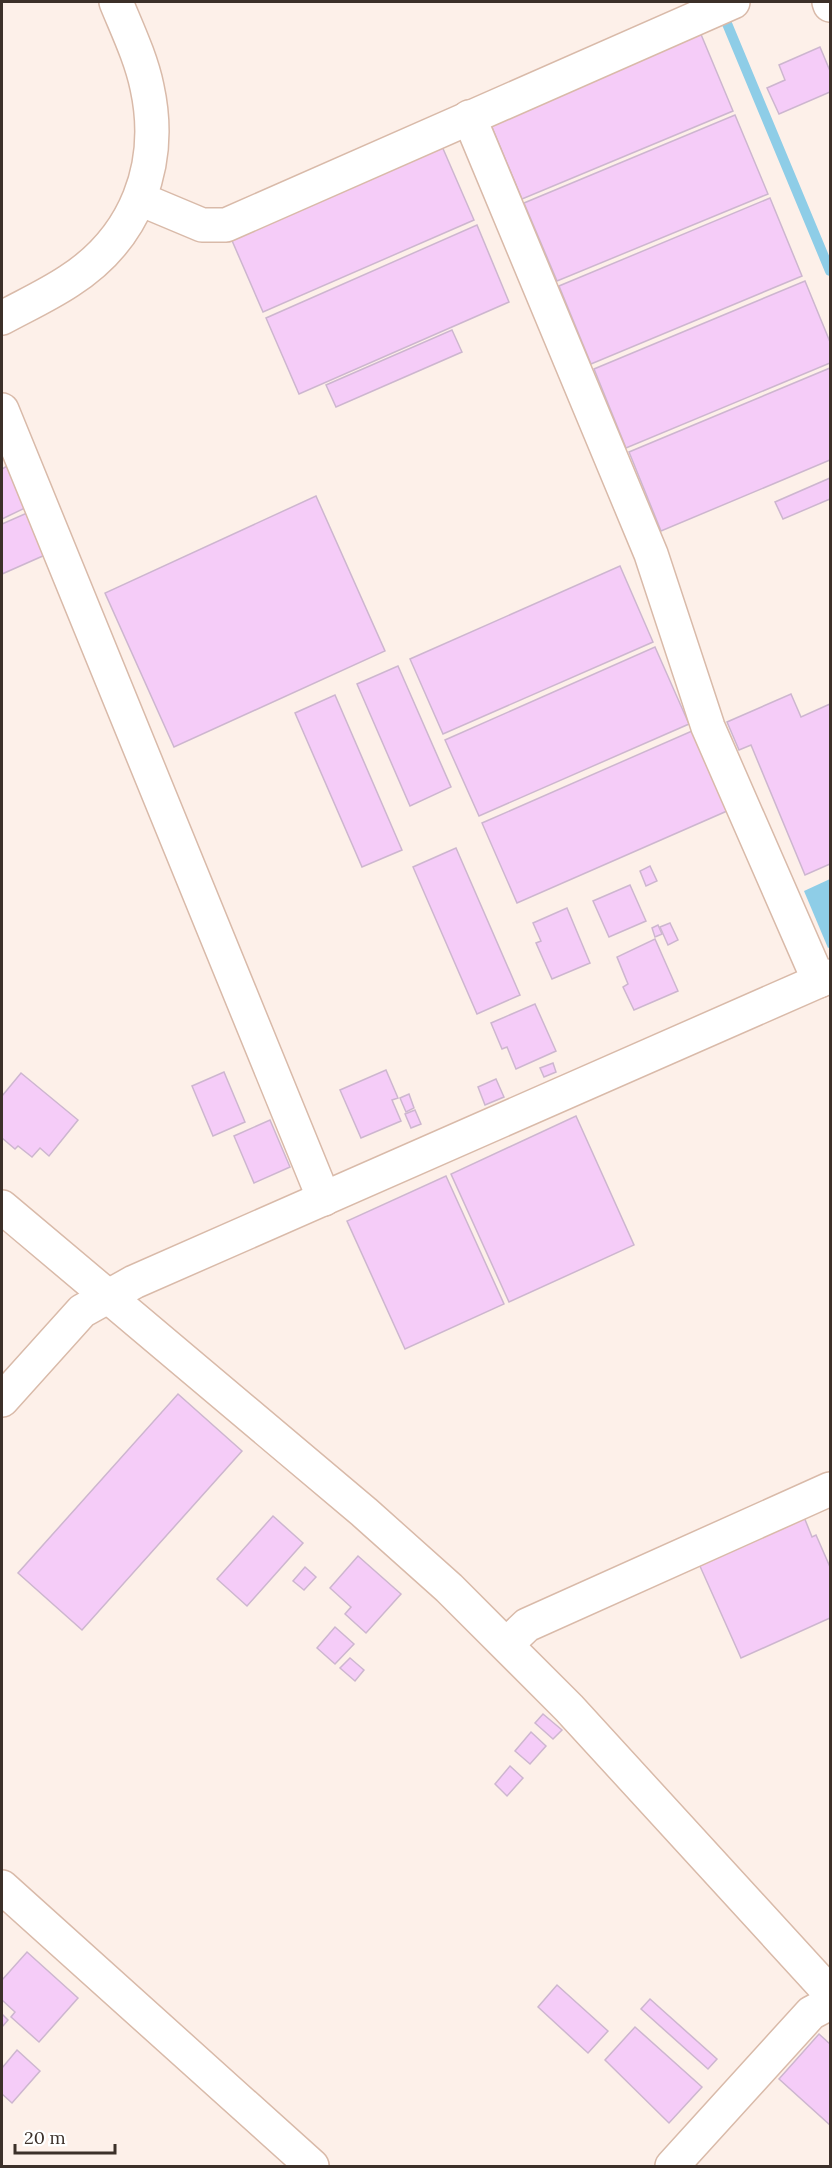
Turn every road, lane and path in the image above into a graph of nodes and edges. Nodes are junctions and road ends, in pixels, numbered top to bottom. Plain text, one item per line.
1 (116, 2) edge
2 (733, 2) edge
3 (469, 117) junction
4 (140, 199) junction
5 (2, 318) edge
6 (2, 410) edge
7 (825, 978) edge
8 (324, 1199) junction
9 (2, 1207) edge
10 (108, 1297) junction
11 (2, 1400) edge
12 (831, 1489) edge
13 (507, 1644) junction
14 (2, 1887) edge
15 (831, 1993) edge
16 (831, 2003) edge
17 (312, 2166) edge
18 (672, 2166) edge

1 - 4 street
2 - 3 street
3 - 4 street
3 - 7 street
4 - 5 street
6 - 8 street
7 - 8 street
8 - 10 street
9 - 10 street
10 - 11 street
10 - 13 street
12 - 13 street
13 - 15 street
14 - 17 street
16 - 18 street

